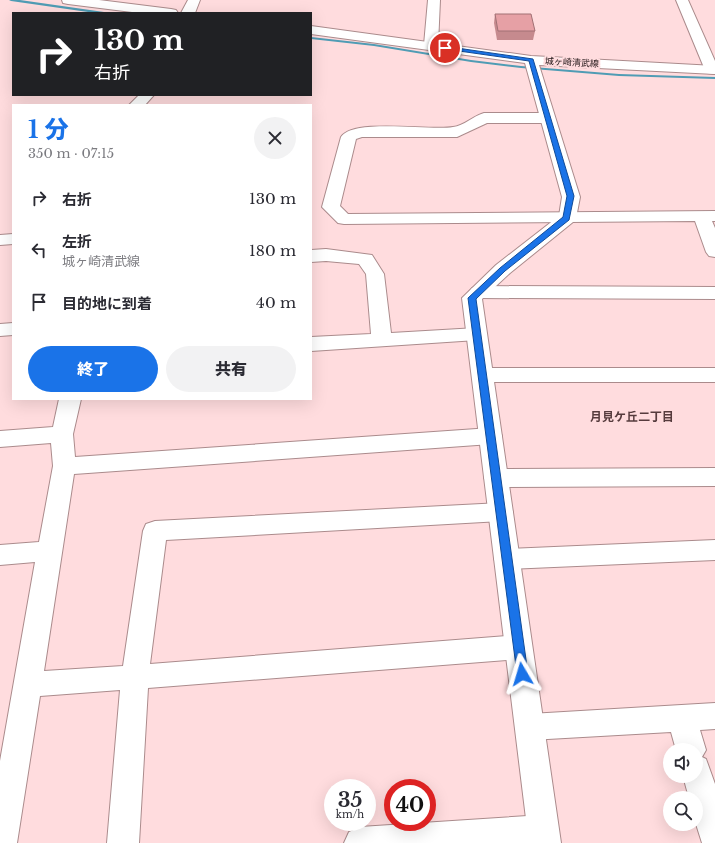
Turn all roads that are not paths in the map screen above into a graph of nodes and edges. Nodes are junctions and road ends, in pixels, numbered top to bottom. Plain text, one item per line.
1 (68, 0) edge
2 (194, 0) edge
3 (434, 0) edge
4 (682, 0) edge
5 (163, 12) edge
6 (188, 12) edge
7 (312, 30) edge
8 (431, 46) junction
9 (533, 66) junction
10 (714, 70) edge
11 (146, 96) edge
12 (138, 104) edge
13 (547, 118) junction
14 (709, 217) edge
15 (567, 218) junction
16 (12, 239) edge
17 (0, 240) edge
18 (715, 252) edge
19 (312, 256) edge
20 (479, 292) junction
21 (715, 293) edge
22 (12, 329) edge
23 (0, 330) edge
24 (477, 334) junction
25 (382, 340) junction
26 (312, 344) edge
27 (482, 374) junction
28 (715, 375) edge
29 (70, 400) edge
30 (62, 434) junction
31 (491, 436) junction
32 (0, 439) edge
33 (64, 466) junction
34 (715, 477) edge
35 (496, 478) junction
36 (501, 512) junction
37 (48, 550) junction
38 (715, 550) edge
39 (0, 555) edge
40 (507, 559) junction
41 (519, 647) junction
42 (135, 677) junction
43 (28, 684) junction
44 (715, 716) edge
45 (682, 718) junction
46 (530, 727) junction
47 (689, 743) edge
48 (5, 782) edge
49 (700, 783) edge
50 (544, 836) edge
51 (715, 838) edge
52 (1, 843) edge
53 (123, 843) edge
54 (360, 843) edge

1 - 5 street
2 - 6 street
3 - 8 street
4 - 10 street
7 - 8 street, 城ヶ崎清武線
8 - 9 street, 城ヶ崎清武線
9 - 10 street, 城ヶ崎清武線
9 - 13 street
11 - 12 street
13 - 15 street
13 - 15 street
14 - 15 street
14 - 18 street
15 - 20 street
16 - 17 street
19 - 25 street
20 - 21 street
20 - 24 street
22 - 23 street
24 - 25 street
24 - 27 street
25 - 26 street
27 - 28 street
27 - 31 street
29 - 30 street
30 - 32 street
30 - 33 street
31 - 33 street
31 - 35 street
33 - 37 street
34 - 35 street
35 - 36 street
36 - 40 street
36 - 42 street
37 - 39 street
37 - 43 street
38 - 40 street
40 - 41 street
41 - 42 street
41 - 46 street
42 - 43 street
42 - 53 street
43 - 48 street
44 - 45 street
45 - 46 street
45 - 47 street
46 - 50 street
48 - 52 street
49 - 51 street
50 - 54 street

